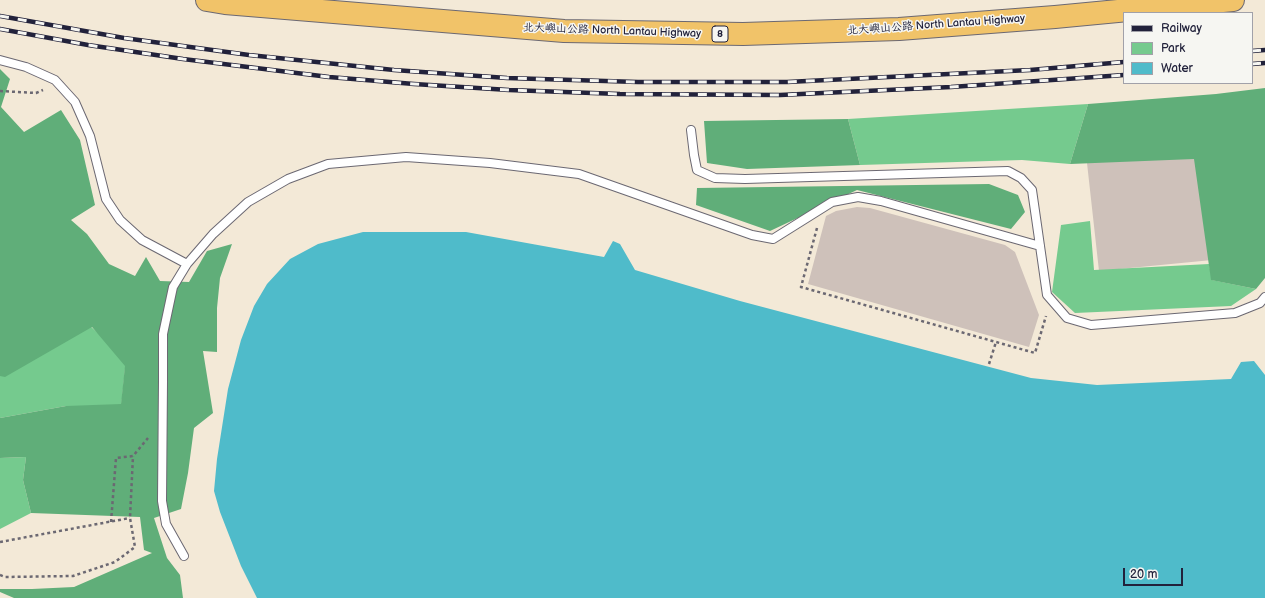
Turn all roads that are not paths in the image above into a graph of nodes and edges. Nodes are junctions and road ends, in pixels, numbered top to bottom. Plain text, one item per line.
1 (207, 0) edge
2 (1233, 0) edge
3 (0, 60) edge
4 (691, 130) dead end
5 (1040, 246) junction
6 (187, 264) junction
7 (1265, 297) edge
8 (184, 556) dead end

1 - 2 highway, 北大嶼山公路 North Lantau Highway / 8
3 - 6 lane
4 - 5 lane
5 - 6 lane
5 - 7 lane
6 - 8 lane

